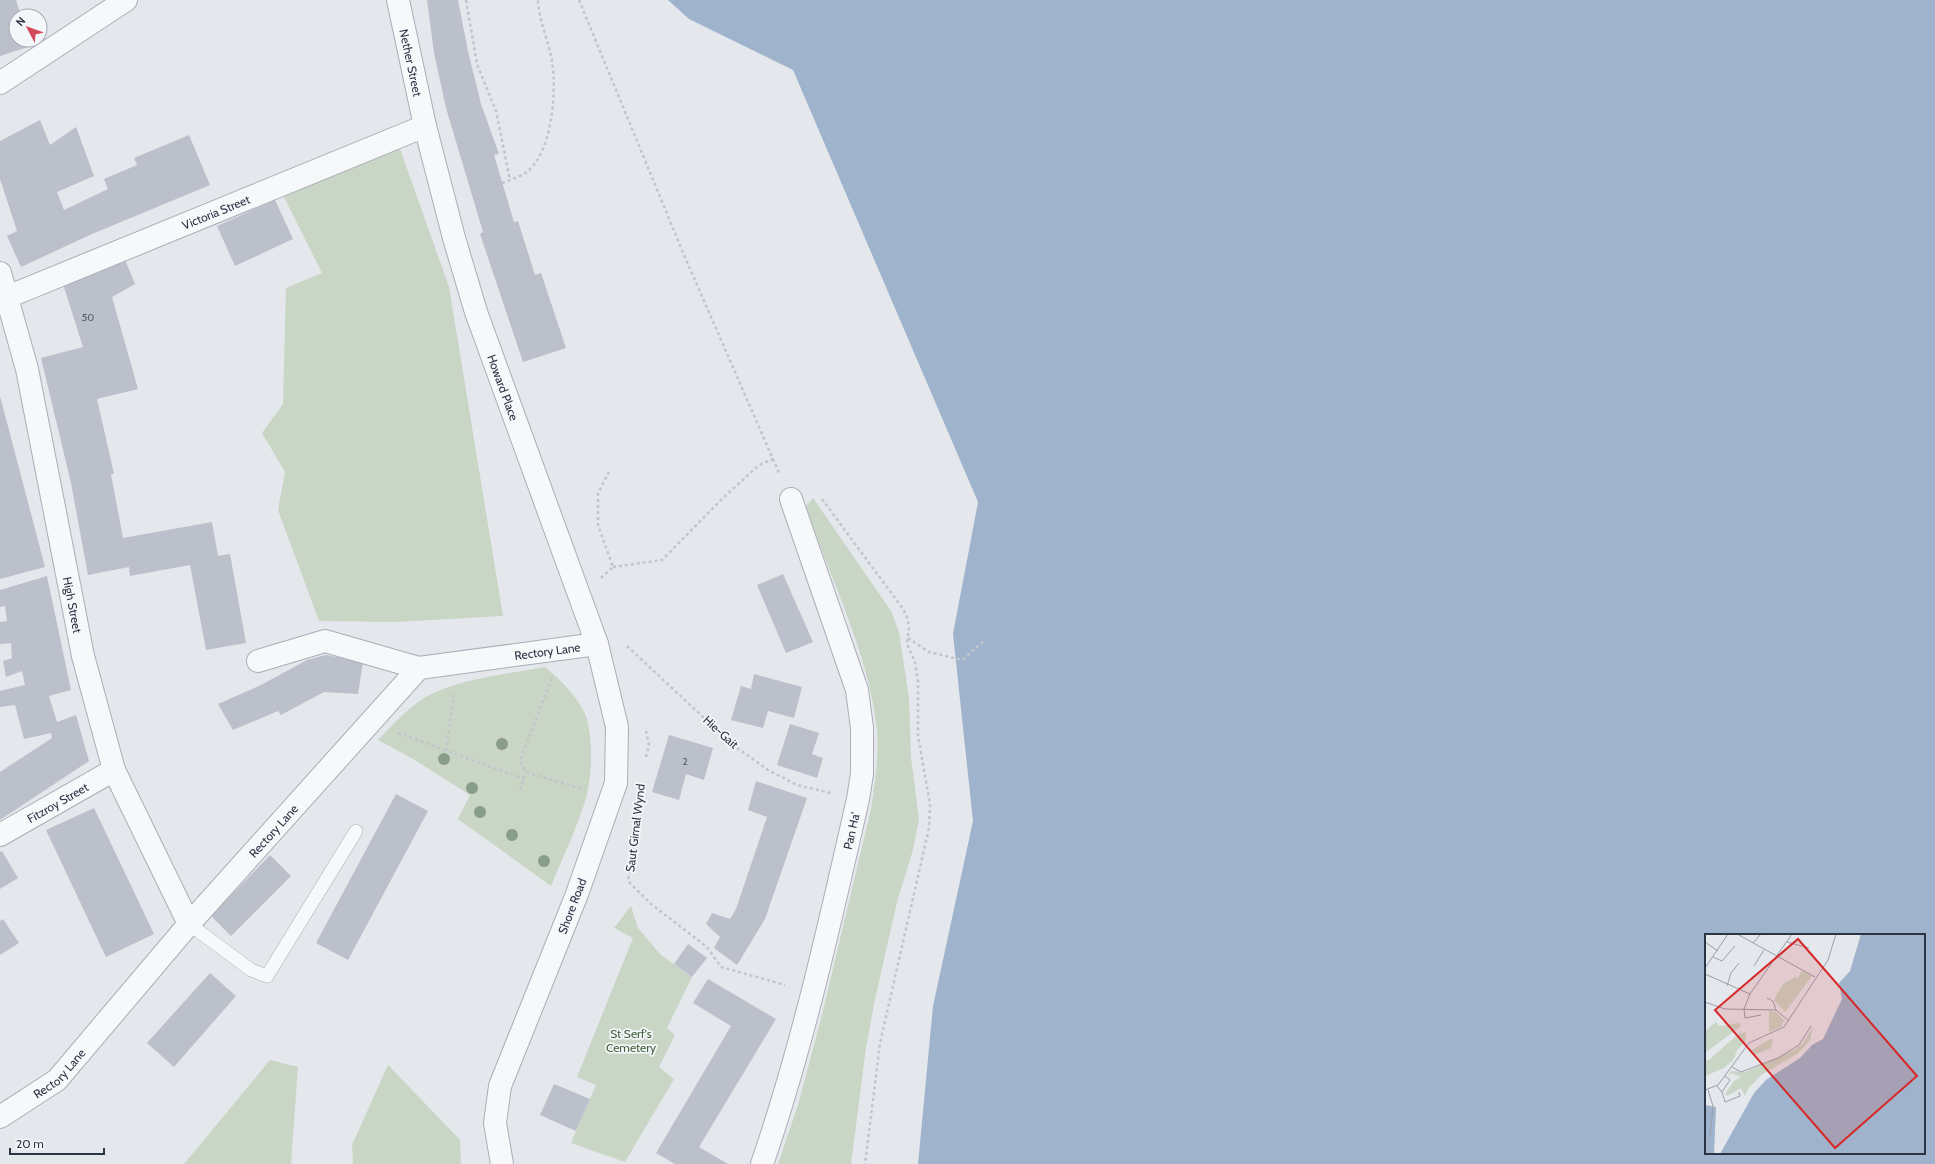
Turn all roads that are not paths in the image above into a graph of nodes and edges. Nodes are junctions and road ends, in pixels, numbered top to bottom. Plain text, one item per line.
1 (126, 0) edge
2 (398, 0) edge
3 (0, 83) edge
4 (424, 126) junction
5 (0, 273) edge
6 (3, 299) edge
7 (790, 499) road end
8 (597, 644) junction
9 (258, 661) dead end
10 (419, 668) junction
11 (114, 770) junction
12 (356, 830) dead end
13 (0, 835) edge
14 (188, 924) junction
15 (0, 1117) edge
16 (502, 1164) edge
17 (762, 1164) edge

1 - 3 street
2 - 4 street, Nether Street
4 - 6 street, Victoria Street
4 - 8 street, Howard Place
5 - 6 street, High Street
6 - 11 street, High Street
7 - 17 street, Pan Ha'
8 - 10 street, Rectory Lane
8 - 16 street, Shore Road
9 - 10 street
10 - 14 street, Rectory Lane
11 - 13 street, Fitzroy Street
11 - 14 street, High Street
12 - 14 lane
14 - 15 street, Rectory Lane

